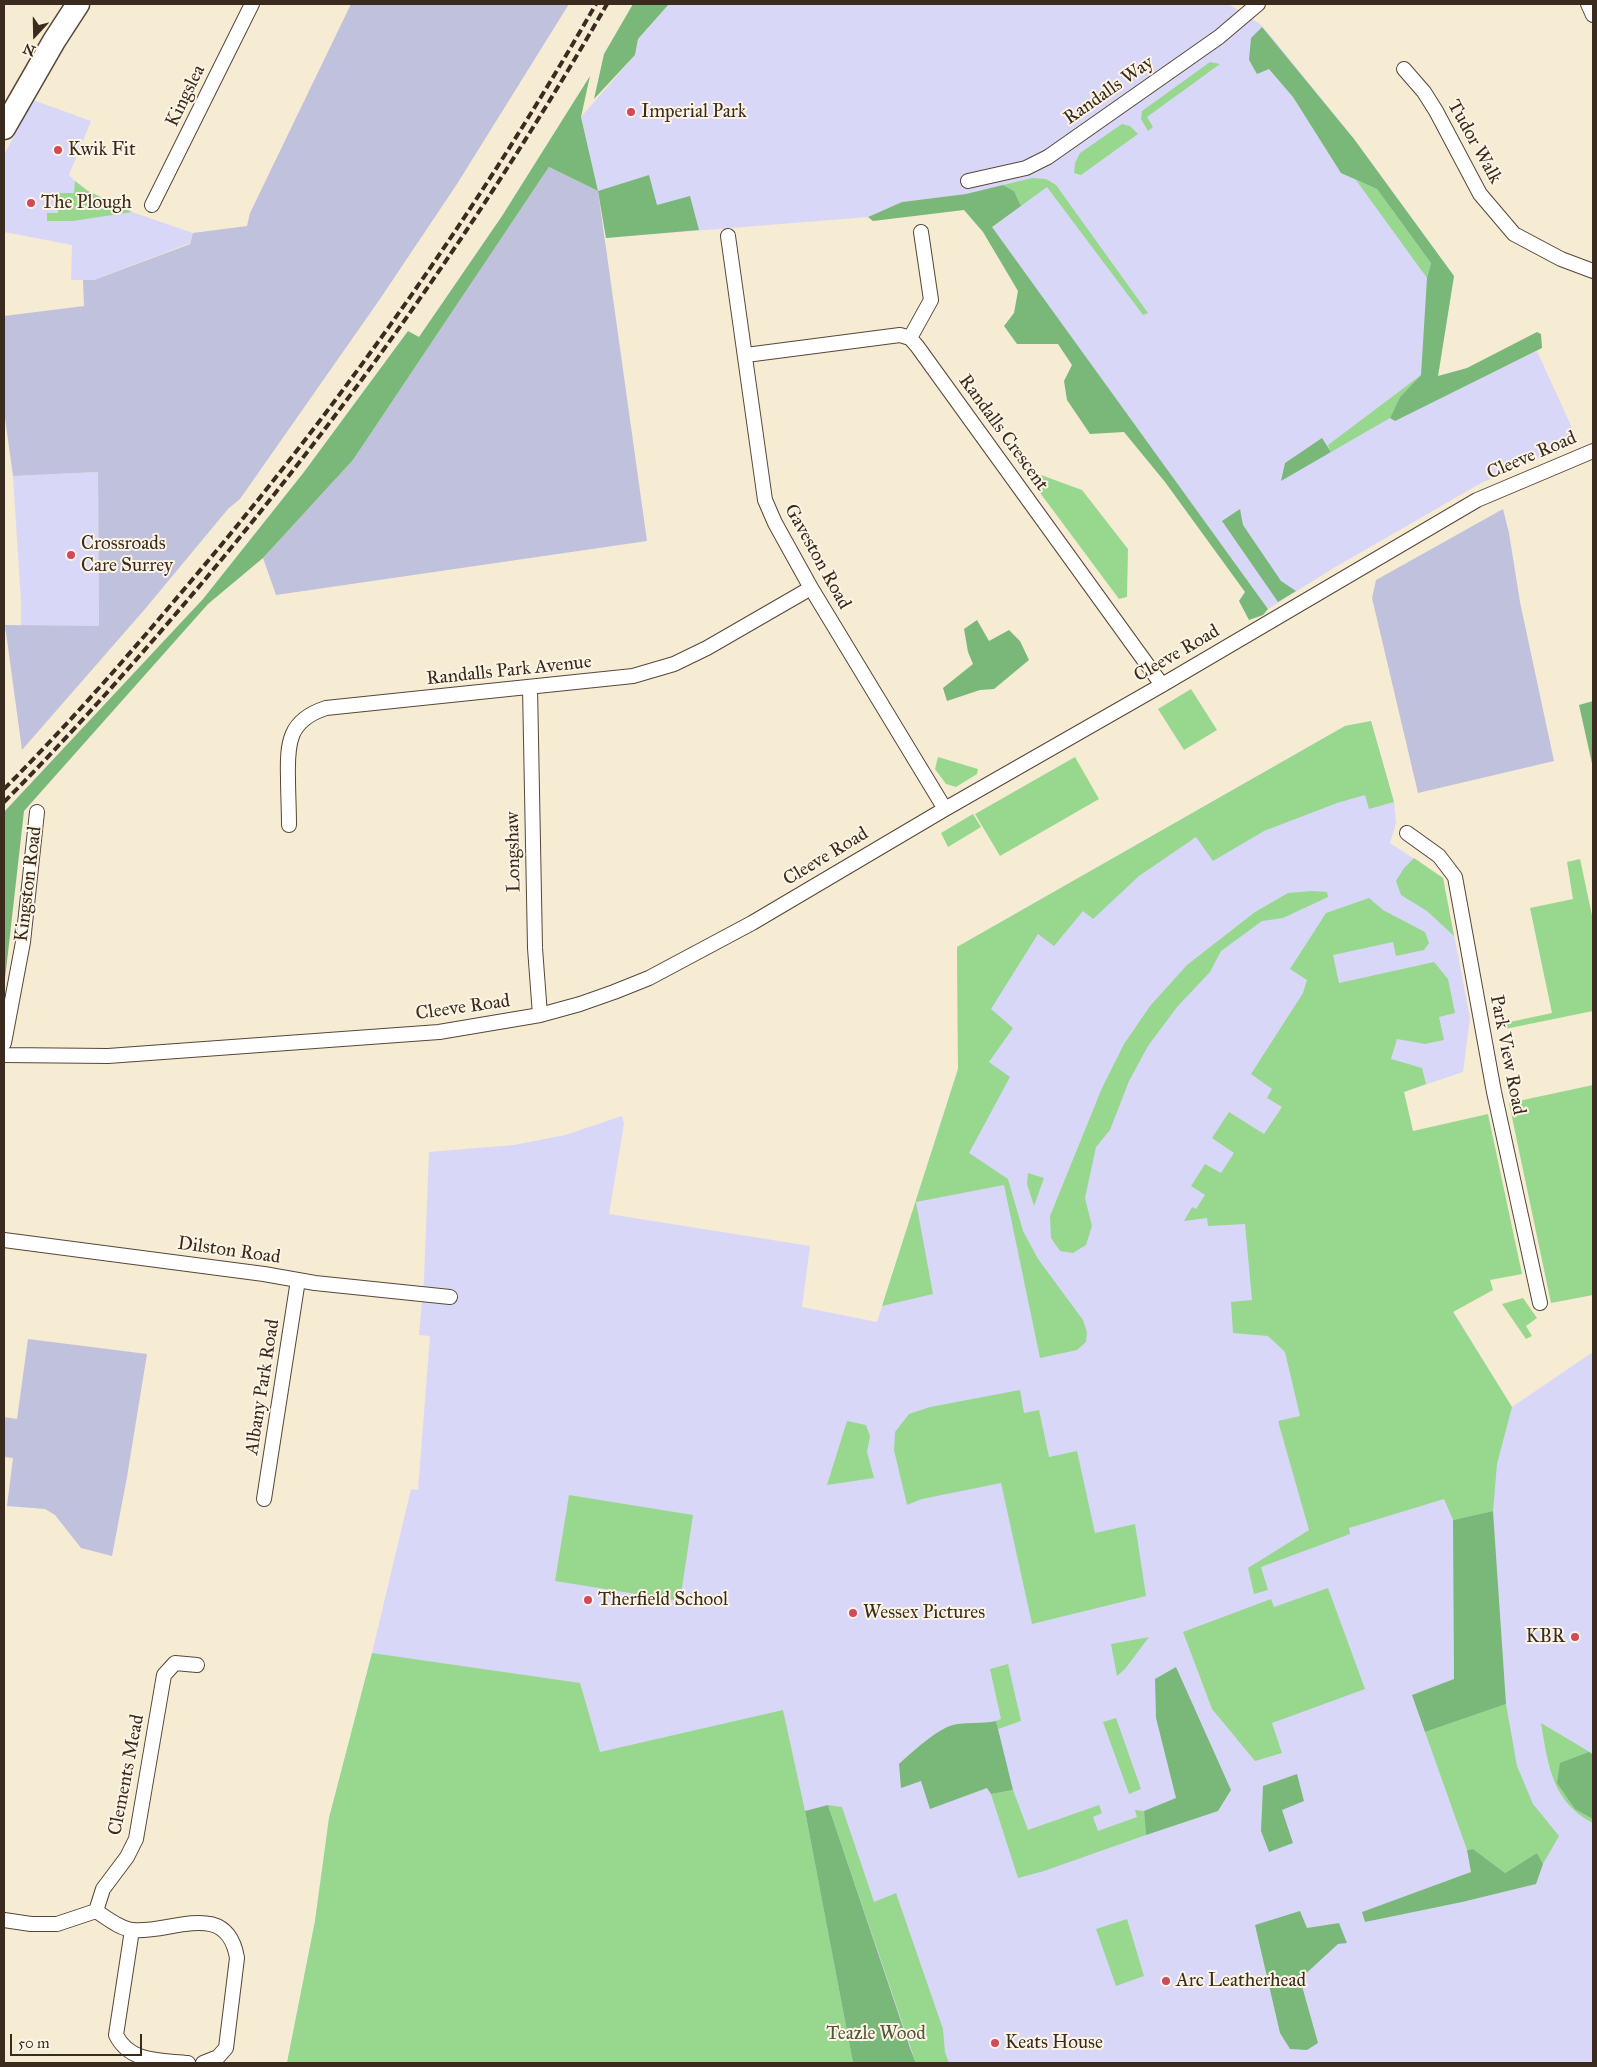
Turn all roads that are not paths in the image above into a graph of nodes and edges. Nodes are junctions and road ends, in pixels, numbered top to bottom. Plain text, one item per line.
1 (78, 4) edge
2 (252, 4) edge
3 (1258, 4) edge
4 (1588, 4) edge
5 (1593, 15) edge
6 (1404, 69) dead end
7 (4, 128) edge
8 (968, 181) dead end
9 (152, 205) dead end
10 (921, 232) dead end
11 (728, 236) dead end
12 (1592, 266) edge
13 (910, 338) junction
14 (746, 355) junction
15 (1593, 451) edge
16 (811, 588) junction
17 (1162, 685) junction
18 (530, 688) junction
19 (945, 809) junction
20 (38, 812) dead end
21 (289, 824) dead end
22 (1407, 833) dead end
23 (540, 1015) junction
24 (4, 1043) edge
25 (4, 1055) edge
26 (4, 1240) edge
27 (298, 1280) junction
28 (450, 1297) dead end
29 (1540, 1303) dead end
30 (264, 1499) dead end
31 (197, 1666) dead end
32 (96, 1911) junction
33 (4, 1920) edge
34 (132, 1930) junction
35 (188, 2063) edge
36 (203, 2063) edge

1 - 7 main road
2 - 9 street, Kingslea
3 - 8 street, Randalls Way
4 - 5 street
6 - 12 street, Tudor Walk
10 - 13 street
11 - 14 street, Gaveston Road
13 - 14 street
13 - 17 street, Randalls Crescent
14 - 16 street, Gaveston Road
15 - 17 street, Cleeve Road
16 - 18 street, Randalls Park Avenue
16 - 19 street, Gaveston Road
17 - 19 street, Cleeve Road
18 - 21 street, Randalls Park Avenue
18 - 23 street, Longshaw
19 - 23 street, Cleeve Road
20 - 24 street, Kingston Road
22 - 29 street, Park View Road
23 - 25 street, Cleeve Road
26 - 27 street, Dilston Road
27 - 28 street, Dilston Road
27 - 30 street, Albany Park Road
31 - 32 street, Clements Mead
32 - 33 street
32 - 34 street
34 - 35 street
34 - 36 street

